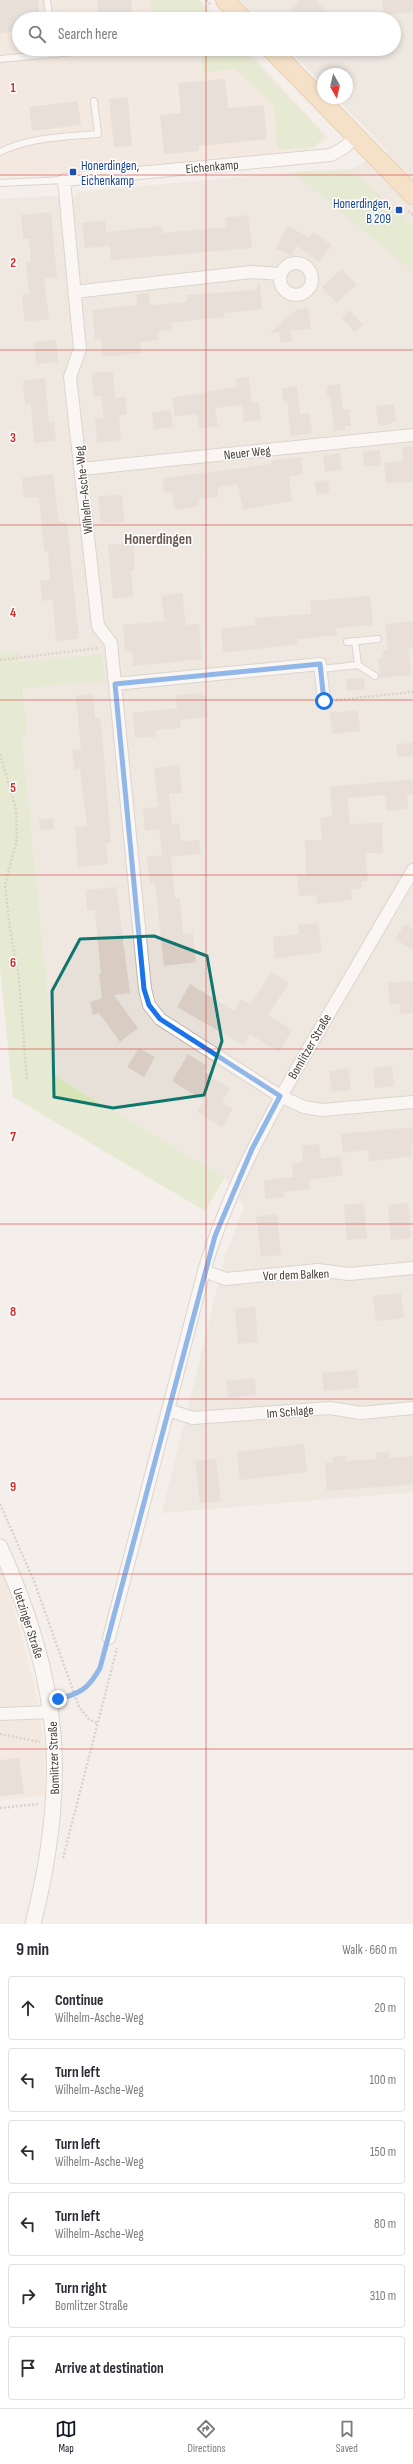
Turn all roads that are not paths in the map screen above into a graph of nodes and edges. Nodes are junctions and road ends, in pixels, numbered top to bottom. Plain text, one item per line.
1 (47, 0) edge
2 (225, 0) edge
3 (48, 12) edge
4 (236, 12) edge
5 (31, 56) edge
6 (279, 56) edge
7 (0, 59) edge
8 (94, 101) dead end
9 (355, 137) junction
10 (0, 152) edge
11 (64, 180) junction
12 (0, 183) edge
13 (413, 195) edge
14 (281, 274) dead end
15 (74, 292) junction
16 (413, 435) edge
17 (81, 469) junction
18 (378, 638) dead end
19 (355, 641) junction
20 (347, 642) dead end
21 (358, 665) junction
22 (321, 669) junction
23 (375, 676) dead end
24 (115, 684) junction
25 (324, 701) road end
26 (413, 870) edge
27 (280, 1096) junction
28 (413, 1102) edge
29 (413, 1268) edge
30 (204, 1271) junction
31 (413, 1408) edge
32 (168, 1410) junction
33 (0, 1547) edge
34 (109, 1638) road end
35 (51, 1706) junction
36 (0, 1714) edge
37 (33, 1924) edge

1 - 3 lane
2 - 4 main road
5 - 7 lane
6 - 9 main road
8 - 10 lane
9 - 11 street, Eichenkamp
9 - 13 main road
11 - 12 lane
11 - 15 street, Wilhelm-Asche-Weg
14 - 15 street
15 - 17 street, Wilhelm-Asche-Weg
16 - 17 street, Neuer Weg
17 - 24 street, Wilhelm-Asche-Weg
18 - 19 lane
19 - 20 lane
19 - 21 lane
21 - 22 lane
21 - 23 lane
22 - 24 street
22 - 25 street
24 - 27 street, Wilhelm-Asche-Weg
26 - 27 street, Bomlitzer Straße
27 - 28 street
27 - 30 street, Bomlitzer Straße
29 - 30 street, Vor dem Balken
30 - 32 street, Bomlitzer Straße
31 - 32 street, Im Schlage
32 - 34 street, Bomlitzer Straße
33 - 35 street, Uetzinger Straße
35 - 36 street
35 - 37 street, Bomlitzer Straße

